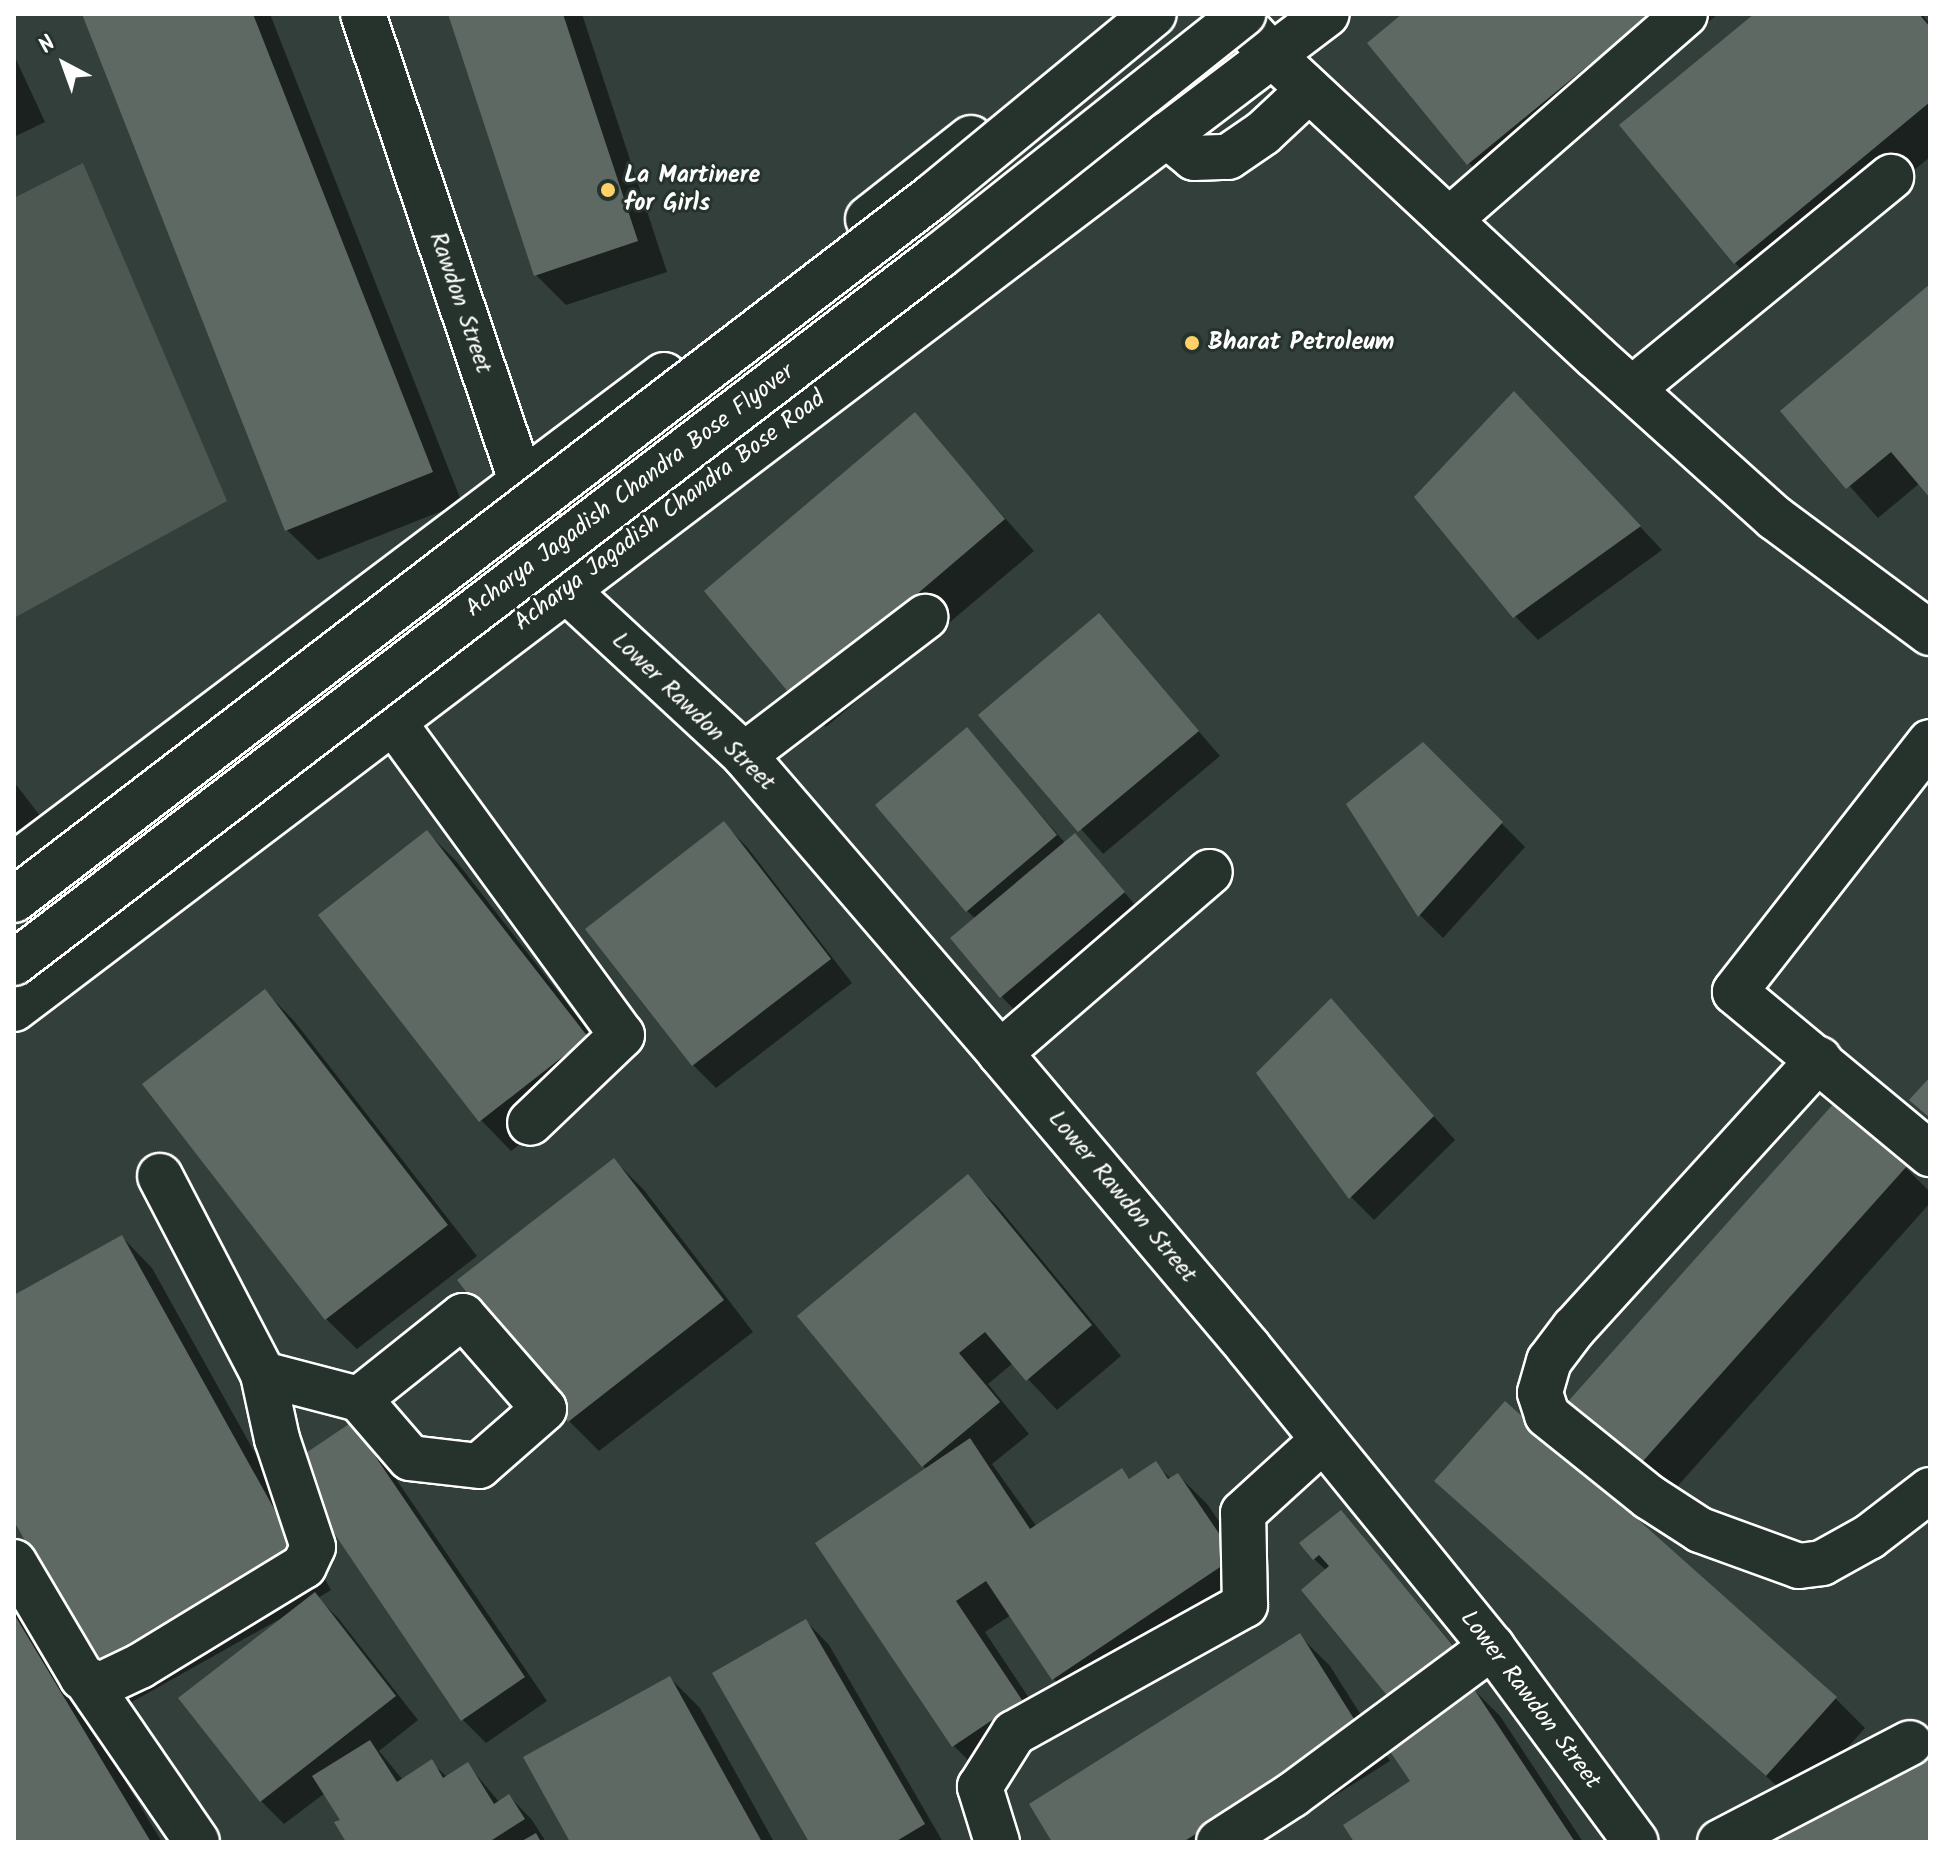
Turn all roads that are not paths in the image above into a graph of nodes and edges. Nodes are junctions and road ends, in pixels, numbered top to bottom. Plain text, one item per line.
1 (363, 14) edge
2 (1126, 14) edge
3 (1154, 14) edge
4 (1234, 14) edge
5 (1243, 14) edge
6 (1327, 14) edge
7 (1685, 14) edge
8 (1271, 54) junction
9 (1309, 90) junction
10 (1166, 135) junction
11 (1891, 177) dead end
12 (1449, 220) junction
13 (1632, 389) junction
14 (521, 482) junction
15 (565, 589) junction
16 (925, 617) dead end
17 (1930, 633) edge
18 (392, 720) junction
19 (1930, 742) edge
20 (744, 755) junction
21 (14, 865) edge
22 (1210, 872) dead end
23 (14, 900) edge
24 (14, 963) edge
25 (14, 1009) edge
26 (1000, 1053) junction
27 (1819, 1059) junction
28 (530, 1123) dead end
29 (1930, 1154) edge
30 (160, 1176) dead end
31 (263, 1374) junction
32 (359, 1399) dead end
33 (1323, 1440) junction
34 (1930, 1490) edge
35 (14, 1562) edge
36 (1492, 1647) junction
37 (89, 1684) junction
38 (1910, 1743) dead end
39 (1635, 1841) edge
40 (197, 1842) edge
41 (997, 1842) edge
42 (1219, 1842) edge
43 (1720, 1842) edge

1 - 14 main road, Rawdon Street
2 - 14 main road
3 - 23 main road, Acharya Jagadish Chandra Bose Flyover, bridge
4 - 8 main road
5 - 24 main road, Acharya Jagadish Chandra Bose Flyover, bridge
6 - 8 main road, Acharya Jagadish Chandra Bose Road
7 - 12 main road
8 - 9 main road
8 - 10 main road, Acharya Jagadish Chandra Bose Road
9 - 10 main road
9 - 12 main road
10 - 15 main road, Acharya Jagadish Chandra Bose Road
11 - 13 main road
12 - 13 main road
13 - 17 main road
14 - 15 main road, Rawdon Street
14 - 21 main road
15 - 18 main road, Acharya Jagadish Chandra Bose Road
15 - 20 main road, Lower Rawdon Street
16 - 20 main road
18 - 25 main road, Acharya Jagadish Chandra Bose Road
18 - 28 main road
19 - 27 main road
20 - 26 main road, Lower Rawdon Street
22 - 26 main road
26 - 33 main road, Lower Rawdon Street
27 - 29 main road
27 - 34 main road
30 - 31 main road
31 - 32 main road
31 - 37 main road
33 - 36 main road, Lower Rawdon Street
33 - 41 main road
35 - 37 main road
36 - 39 main road, Lower Rawdon Street
36 - 42 main road
37 - 40 main road
38 - 43 main road

